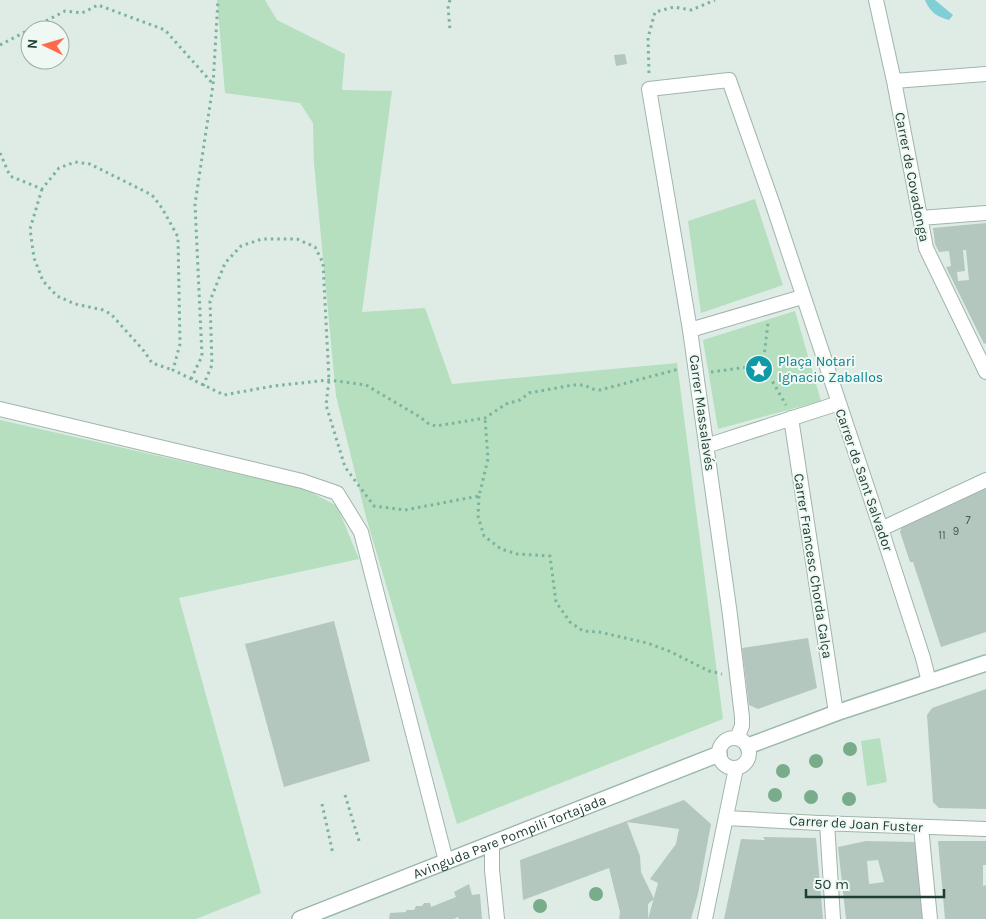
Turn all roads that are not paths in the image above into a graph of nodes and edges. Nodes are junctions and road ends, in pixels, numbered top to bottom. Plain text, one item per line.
1 (876, 0) edge
2 (986, 74) edge
3 (894, 81) junction
4 (649, 89) joint
5 (986, 213) edge
6 (920, 218) junction
7 (802, 297) junction
8 (690, 330) junction
9 (982, 354) edge
10 (986, 372) edge
11 (838, 403) junction
12 (0, 409) edge
13 (790, 414) junction
14 (706, 446) junction
15 (986, 480) edge
16 (881, 529) junction
17 (986, 663) edge
18 (928, 682) junction
19 (836, 713) junction
20 (742, 742) junction
21 (719, 754) junction
22 (736, 768) junction
23 (726, 818) junction
24 (827, 823) junction
25 (921, 827) junction
26 (986, 829) edge
27 (492, 843) junction
28 (446, 861) junction
29 (308, 918) edge
30 (497, 919) edge
31 (705, 919) edge
32 (833, 919) edge
33 (930, 919) edge

1 - 3 street, Carrer de Covadonga
2 - 3 street
3 - 6 street, Carrer de Covadonga
4 - 7 street, Carrer de Sant Salvador
4 - 8 street, Carrer Massalavés
5 - 6 street
6 - 9 street, Carrer de Covadonga
7 - 8 street
7 - 11 street, Carrer de Sant Salvador
8 - 14 street, Carrer Massalavés
9 - 10 street, Carrer de Covadonga
11 - 13 street
11 - 16 street, Carrer de Sant Salvador
12 - 28 street
13 - 14 street
13 - 19 street, Carrer Francesc Chorda Calça
14 - 20 street, Carrer Massalavés
15 - 16 street
16 - 18 street, Carrer de Sant Salvador
17 - 18 street
18 - 19 street
19 - 20 street
20 - 21 street
20 - 22 street
21 - 22 street
21 - 27 street, Avinguda Pare Pompili Tortajada
22 - 23 street
23 - 24 street, Carrer de Joan Fuster
23 - 31 street
24 - 25 street, Carrer de Joan Fuster
24 - 32 street
25 - 26 street, Carrer de Joan Fuster
25 - 33 street
27 - 28 street, Avinguda Pare Pompili Tortajada
27 - 30 street
28 - 29 street, Avinguda Pare Pompili Tortajada

